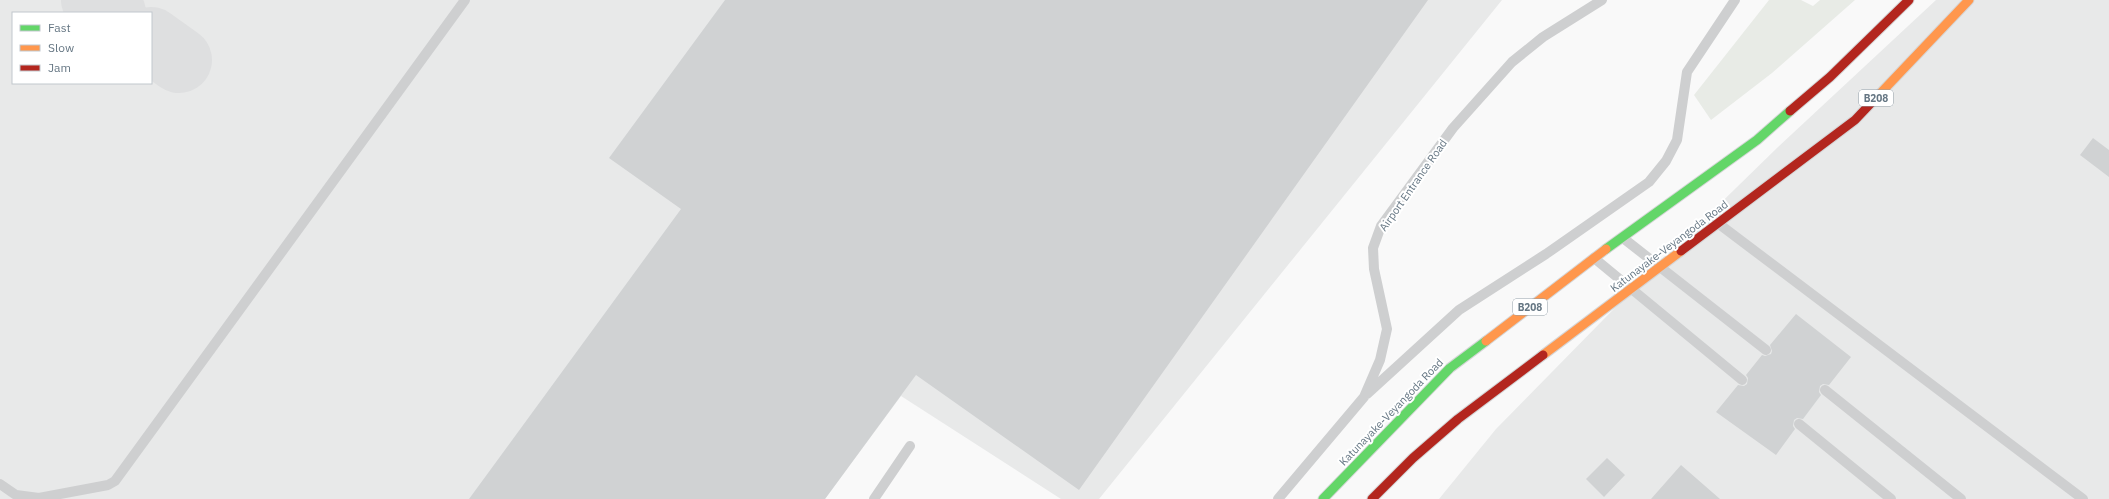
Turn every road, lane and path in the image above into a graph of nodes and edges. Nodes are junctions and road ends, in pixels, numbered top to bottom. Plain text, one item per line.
1 (465, 0) edge
2 (1602, 0) edge
3 (1736, 0) edge
4 (1909, 0) edge
5 (1969, 0) edge
6 (1719, 224) junction
7 (1623, 238) junction
8 (1594, 258) junction
9 (1660, 267) junction
10 (1632, 289) junction
11 (1766, 350) dead end
12 (1742, 380) dead end
13 (1826, 390) dead end
14 (1364, 397) junction
15 (1799, 424) dead end
16 (910, 446) dead end
17 (0, 484) edge
18 (874, 499) edge
19 (1278, 499) edge
20 (1323, 499) edge
21 (1372, 499) edge
22 (1891, 499) edge
23 (1961, 499) edge
24 (2083, 499) edge

1 - 17 lane
2 - 14 lane, Airport Entrance Road
3 - 14 lane
4 - 7 main road, Katunayake-Veyangoda Road / B208
5 - 6 main road, Katunayake-Veyangoda Road / B208
6 - 9 main road, Katunayake-Veyangoda Road / B208
6 - 24 lane
7 - 8 main road, Katunayake-Veyangoda Road / B208
7 - 9 lane
8 - 10 lane
8 - 20 main road, Katunayake-Veyangoda Road / B208
9 - 10 main road, Katunayake-Veyangoda Road / B208
9 - 11 lane
10 - 12 lane
10 - 21 main road, Katunayake-Veyangoda Road / B208
13 - 23 lane
14 - 19 lane, Airport Entrance Road
15 - 22 lane
16 - 18 lane

